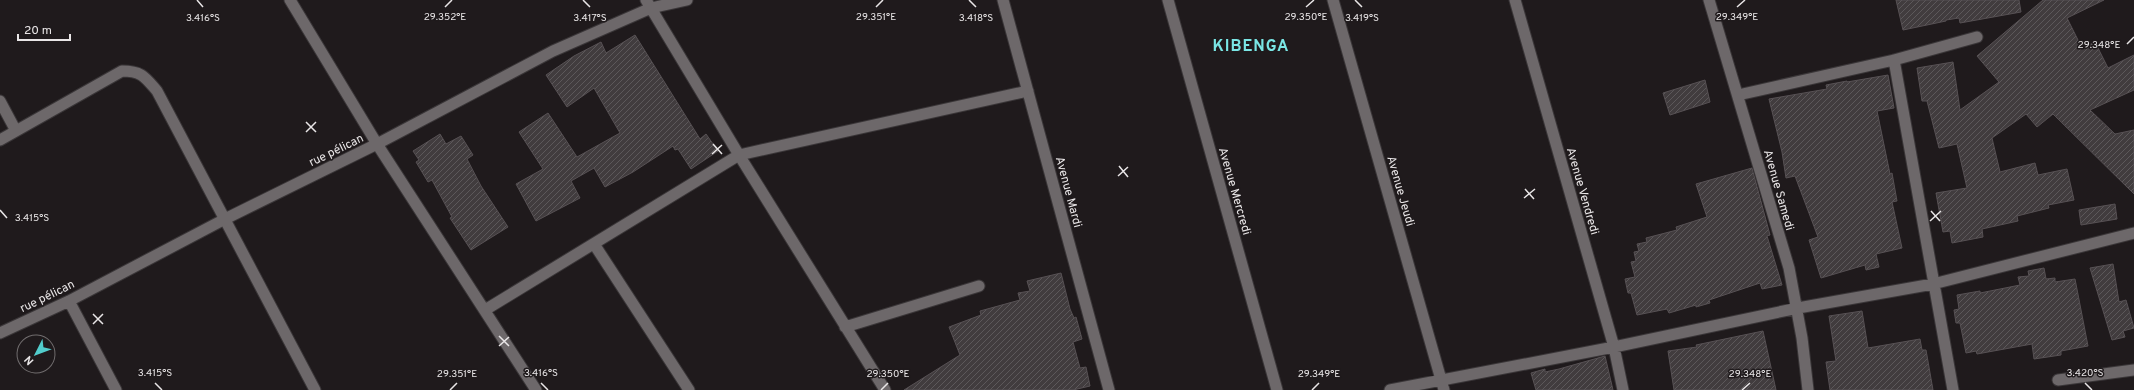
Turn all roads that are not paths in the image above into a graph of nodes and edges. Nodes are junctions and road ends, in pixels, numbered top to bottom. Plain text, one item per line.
1 (290, 0) edge
2 (687, 0) edge
3 (1003, 0) edge
4 (1168, 0) edge
5 (1333, 0) edge
6 (1515, 0) edge
7 (1709, 0) edge
8 (649, 4) edge
9 (1977, 37) dead end
10 (1894, 60) junction
11 (1028, 91) junction
12 (1738, 95) junction
13 (0, 101) edge
14 (16, 131) junction
15 (0, 140) edge
16 (378, 144) junction
17 (738, 155) junction
18 (225, 219) junction
19 (2134, 233) edge
20 (594, 244) junction
21 (1933, 284) junction
22 (979, 286) dead end
23 (69, 301) junction
24 (1798, 308) junction
25 (485, 310) junction
26 (845, 327) junction
27 (0, 333) edge
28 (1614, 347) junction
29 (2134, 370) edge
30 (2058, 380) dead end
31 (1442, 385) edge
32 (116, 390) edge
33 (315, 390) edge
34 (536, 390) edge
35 (689, 390) edge
36 (885, 390) edge
37 (1109, 390) edge
38 (1277, 390) edge
39 (1390, 390) edge
40 (1623, 390) edge
41 (1808, 390) edge
42 (1953, 390) edge

1 - 16 street
2 - 8 street, rue pélican
3 - 11 street, Avenue Mardi
4 - 38 street, Avenue Mercredi
5 - 31 street, Avenue Jeudi
6 - 28 street, Avenue Vendredi
7 - 12 street, Avenue Samedi
8 - 16 street, rue pélican
8 - 17 street
9 - 10 street
10 - 12 street
10 - 21 street
11 - 17 street
11 - 37 street, Avenue Mardi
12 - 24 street, Avenue Samedi
13 - 14 street
14 - 15 street
14 - 18 street
16 - 18 street, rue pélican
16 - 25 street
17 - 20 street
17 - 26 street
18 - 23 street, rue pélican
18 - 33 street
19 - 21 street
20 - 25 street
20 - 35 street
21 - 24 street
21 - 42 street
22 - 26 street
23 - 27 street, rue pélican
23 - 32 street
24 - 28 street
24 - 41 street, Avenue Samedi
25 - 34 street
26 - 36 street
28 - 31 street
28 - 40 street, Avenue Vendredi
29 - 30 street
31 - 39 street

